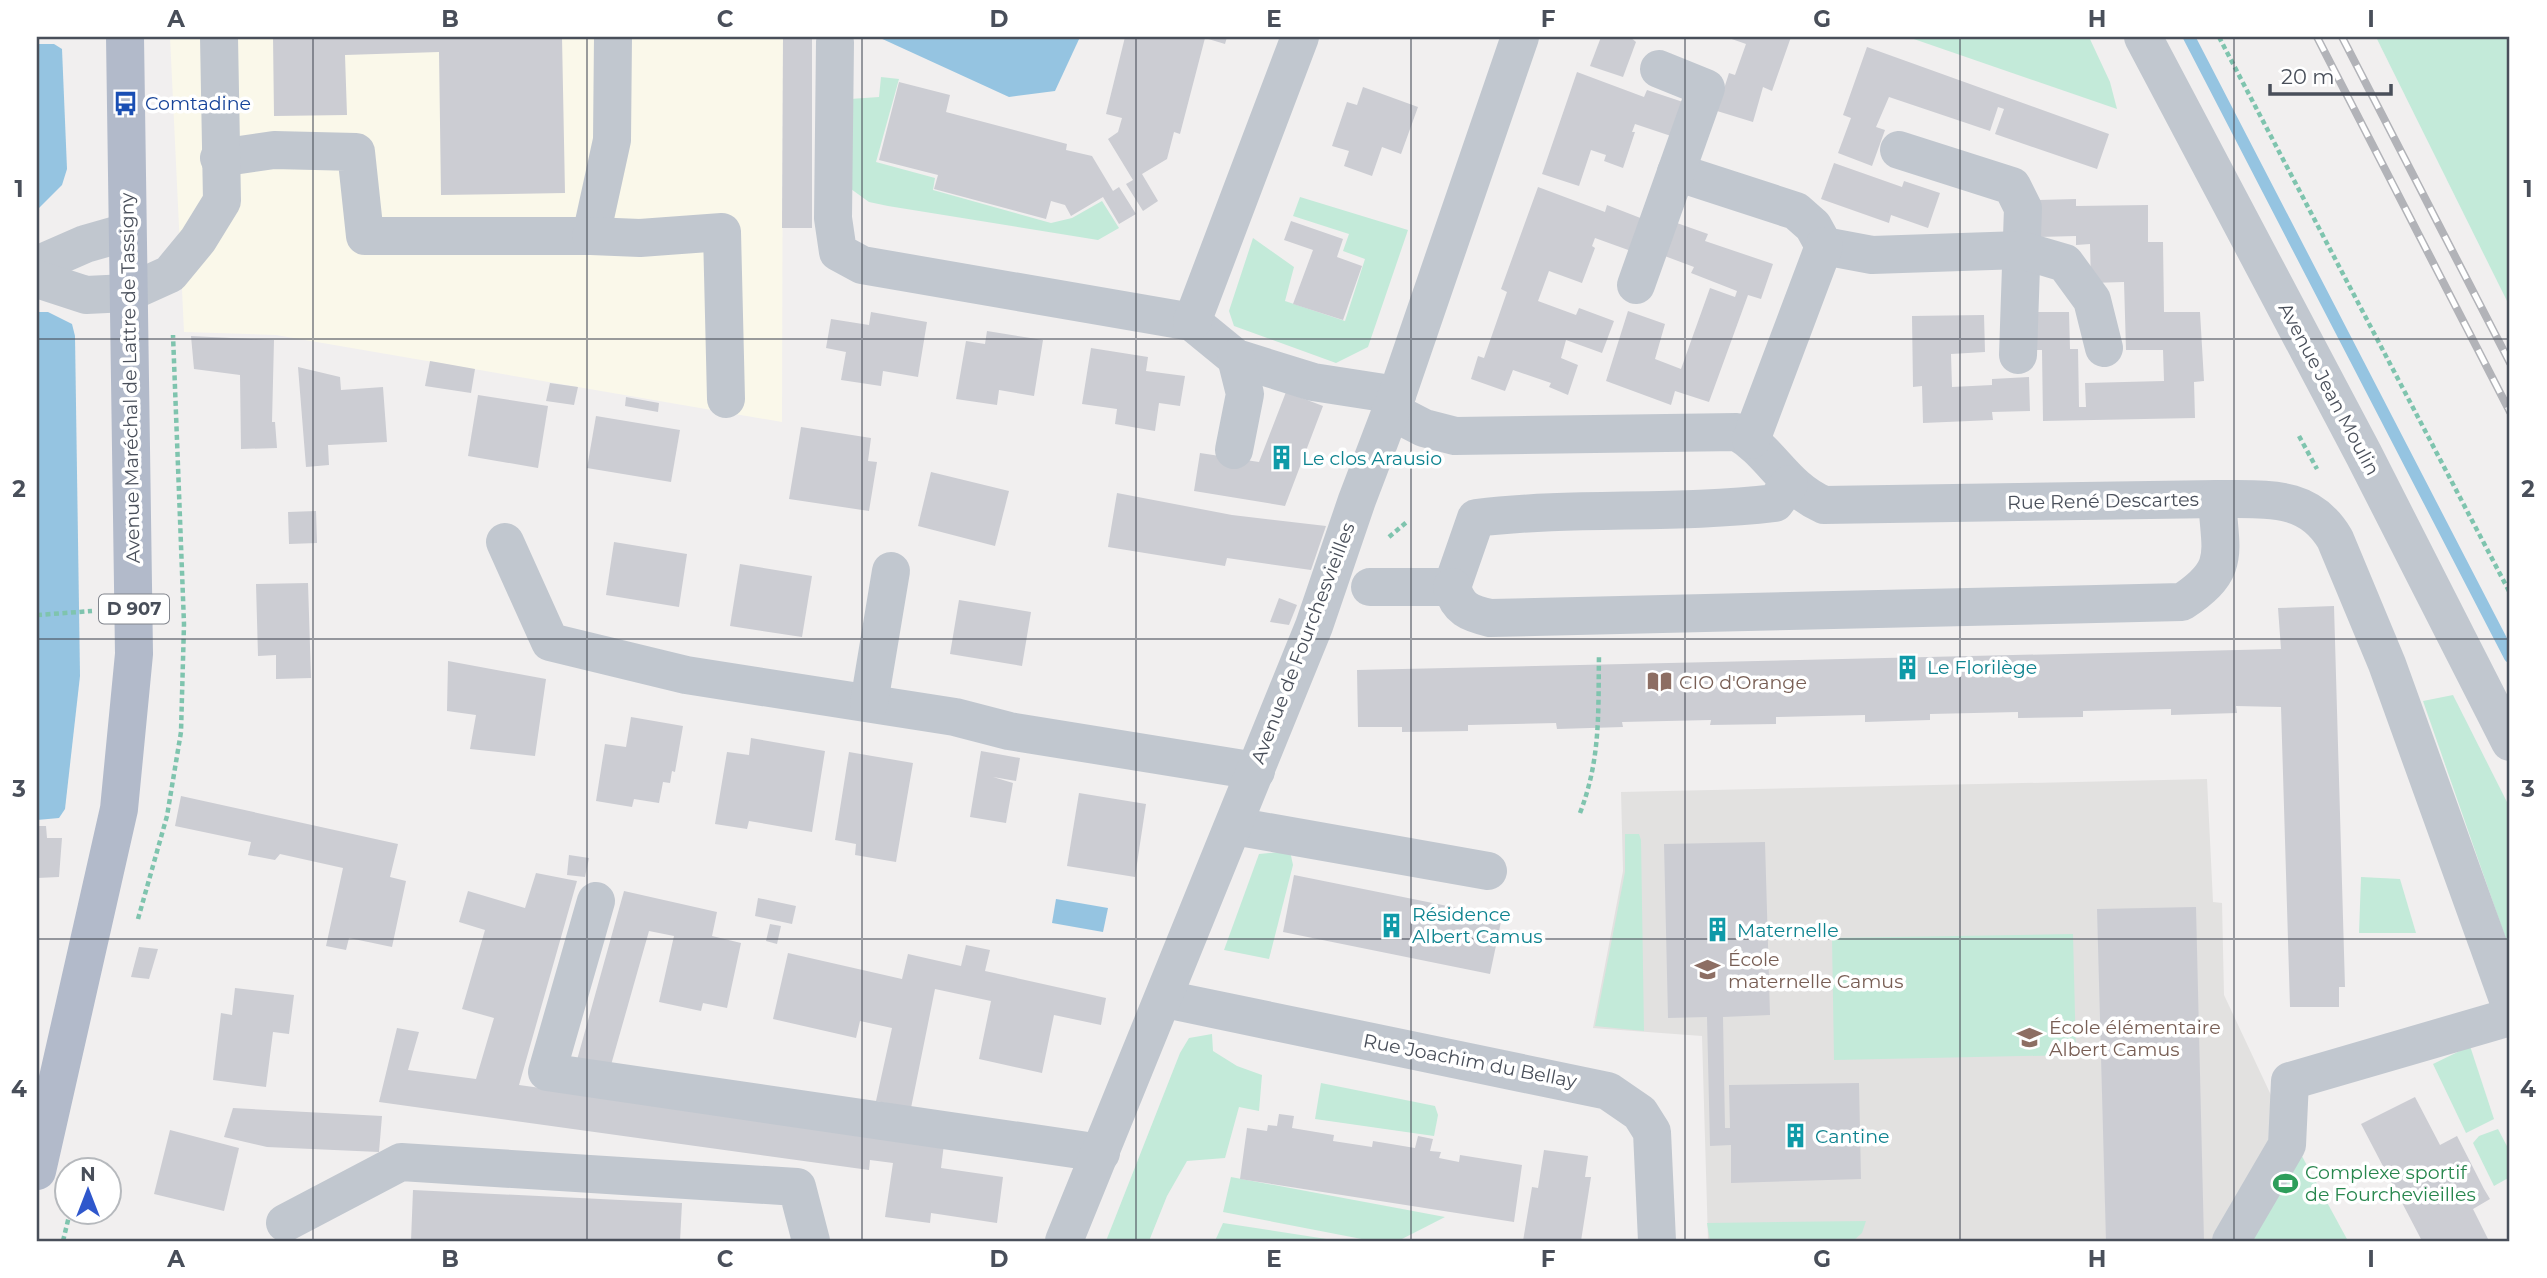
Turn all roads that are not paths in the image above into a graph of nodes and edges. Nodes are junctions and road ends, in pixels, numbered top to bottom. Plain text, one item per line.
1 (125, 37) edge
2 (219, 37) edge
3 (614, 37) edge
4 (1300, 37) edge
5 (1520, 37) edge
6 (2143, 37) edge
7 (835, 42) dead end
8 (1660, 69) dead end
9 (1899, 150) dead end
10 (219, 158) junction
11 (1676, 172) junction
12 (127, 232) junction
13 (591, 236) junction
14 (1824, 246) junction
15 (2021, 250) junction
16 (37, 265) edge
17 (37, 279) edge
18 (1636, 285) dead end
19 (128, 293) junction
20 (1192, 322) junction
21 (2104, 348) dead end
22 (2018, 355) dead end
23 (1236, 358) junction
24 (726, 399) dead end
25 (1394, 403) junction
26 (1751, 440) junction
27 (1234, 450) dead end
28 (1790, 484) junction
29 (2217, 499) junction
30 (505, 542) dead end
31 (891, 571) dead end
32 (1370, 587) dead end
33 (1452, 587) junction
34 (869, 703) junction
35 (2510, 743) edge
36 (1256, 771) junction
37 (1234, 825) junction
38 (1488, 871) dead end
39 (596, 901) dead end
40 (1165, 999) junction
41 (2510, 1005) edge
42 (2510, 1017) edge
43 (1101, 1153) junction
44 (38, 1157) edge
45 (285, 1223) dead end
46 (811, 1241) edge
47 (1064, 1241) edge
48 (1657, 1241) edge
49 (2231, 1241) edge

1 - 12 main road, Avenue Maréchal de Lattre de Tassigny / D 907
2 - 10 street
3 - 13 street
4 - 20 street
5 - 25 street, Avenue de Fourchesvieilles
6 - 35 street, Avenue Jean Moulin
7 - 20 street
8 - 11 street
9 - 15 street
10 - 13 street
10 - 19 street
11 - 14 street
11 - 18 street
12 - 16 street
12 - 19 main road, Avenue Maréchal de Lattre de Tassigny / D 907
13 - 24 street
14 - 15 street
14 - 26 street
15 - 21 street
15 - 22 street
17 - 19 street
19 - 44 main road, Avenue Maréchal de Lattre de Tassigny / D 907
20 - 23 street
23 - 25 street
23 - 27 street
25 - 26 street
25 - 36 street, Avenue de Fourchesvieilles
26 - 28 street, Rue René Descartes
28 - 29 street, Rue René Descartes
28 - 33 street
29 - 33 street
29 - 41 street, Rue René Descartes
30 - 34 street
31 - 34 street
32 - 33 street
34 - 36 street
36 - 37 street, Avenue de Fourchesvieilles
37 - 38 street
37 - 40 street, Avenue de Fourchesvieilles
39 - 43 street
40 - 43 street, Avenue de Fourchesvieilles
40 - 48 street, Rue Joachim du Bellay
42 - 49 street
43 - 47 street, Avenue de Fourchesvieilles
45 - 46 street

